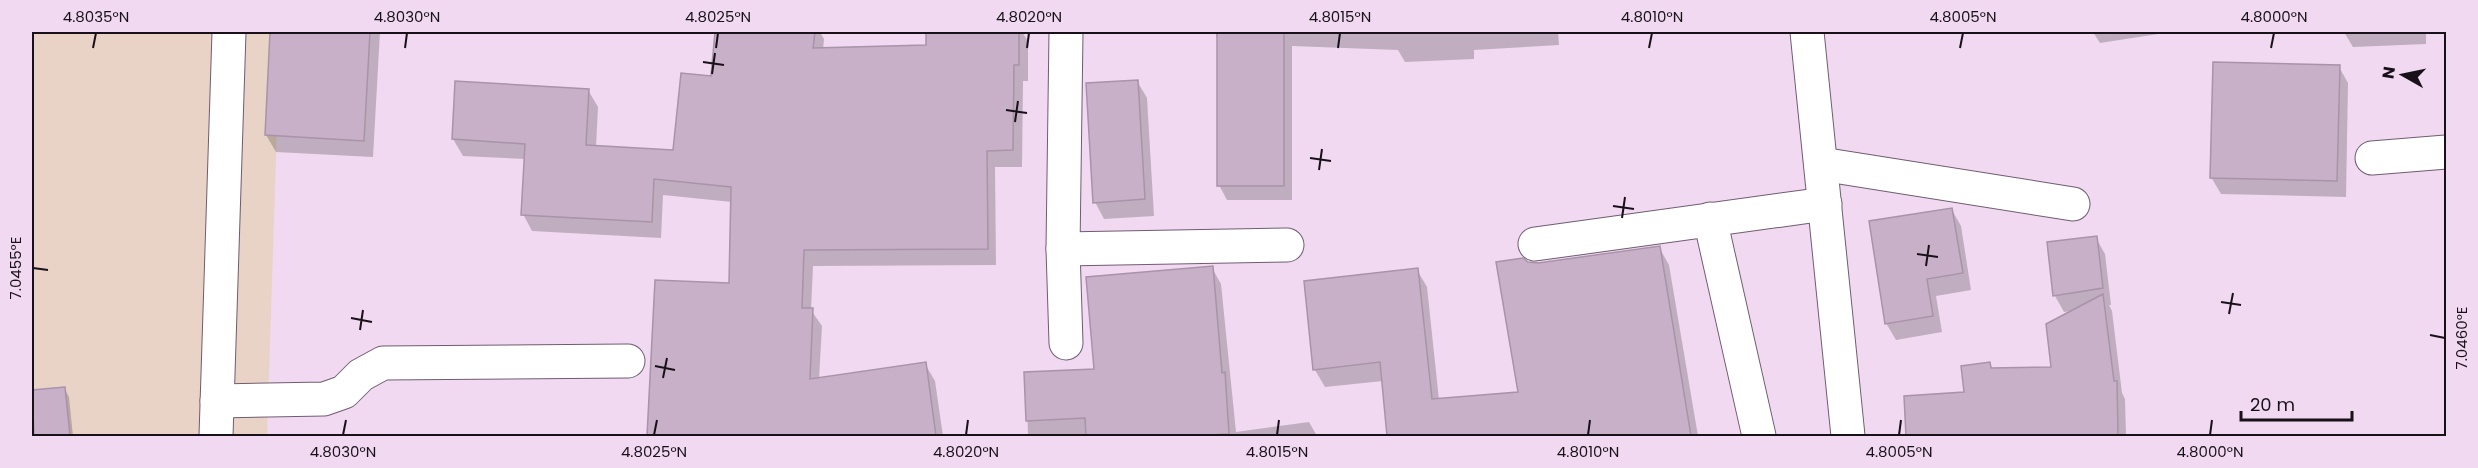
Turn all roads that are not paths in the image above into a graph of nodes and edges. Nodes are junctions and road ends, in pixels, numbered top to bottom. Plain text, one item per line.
1 (229, 32) edge
2 (1066, 32) edge
3 (1807, 32) edge
4 (2446, 152) edge
5 (2372, 158) dead end
6 (1821, 164) junction
7 (1825, 204) junction
8 (2073, 204) dead end
9 (1710, 219) junction
10 (1535, 243) dead end
11 (1287, 245) dead end
12 (1063, 249) junction
13 (1066, 344) dead end
14 (628, 362) dead end
15 (217, 401) junction
16 (216, 436) edge
17 (1759, 436) edge
18 (1848, 436) edge

1 - 15 street
2 - 12 street
3 - 6 street
4 - 5 street
6 - 7 street
6 - 8 street
7 - 9 street
7 - 18 street
9 - 10 street
9 - 17 street
11 - 12 street
12 - 13 street
14 - 15 street
15 - 16 street

